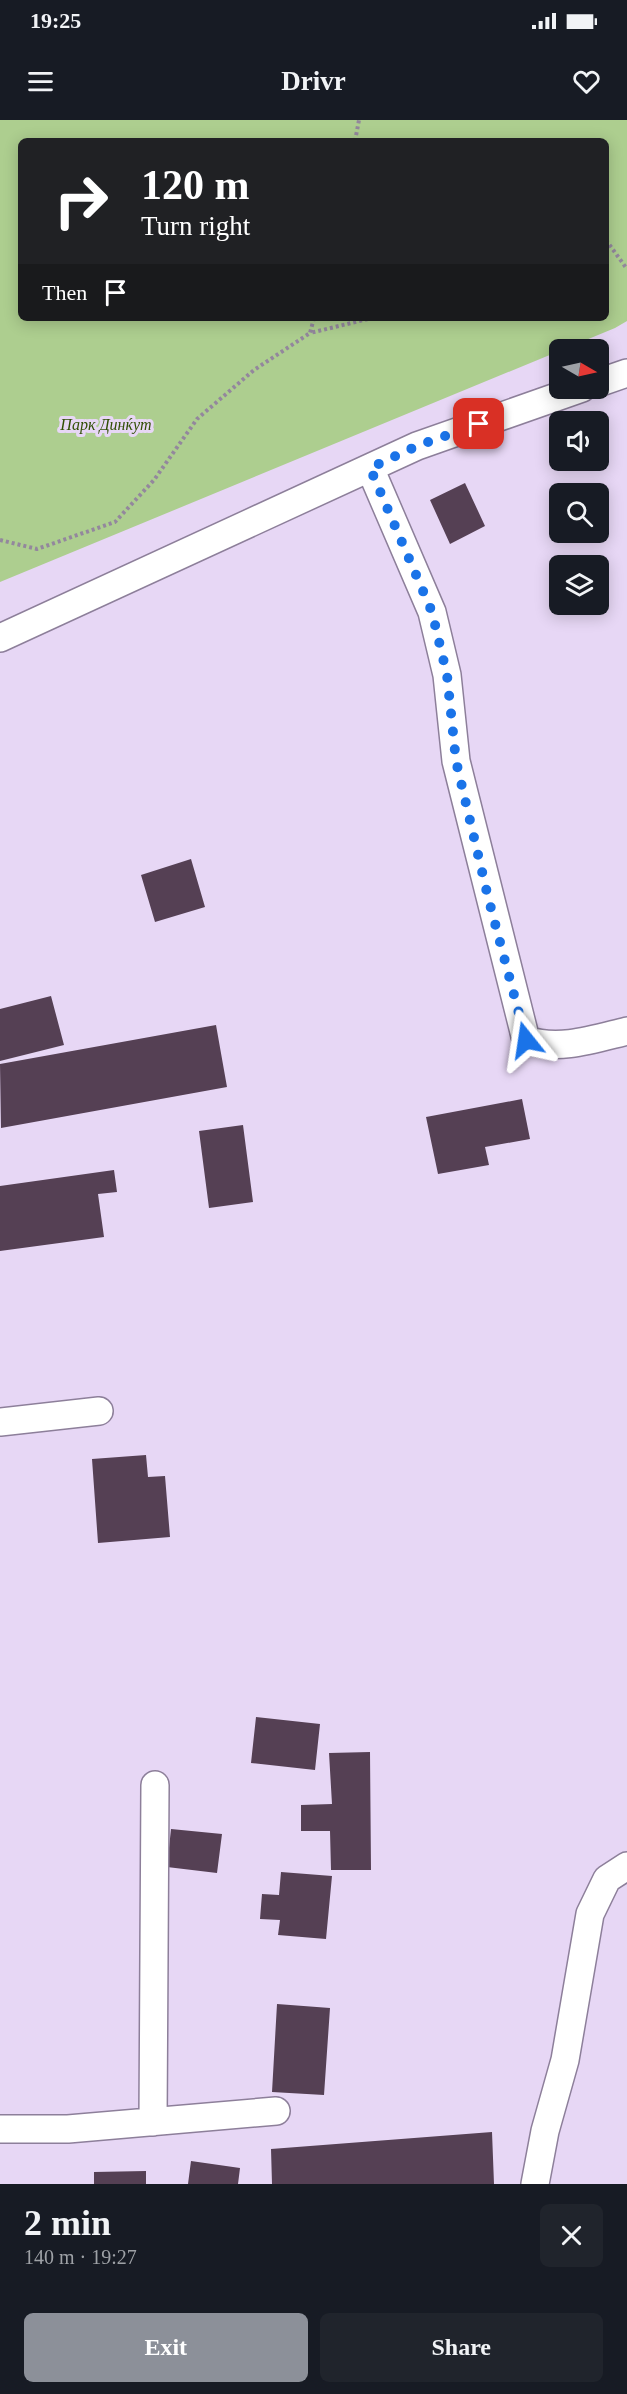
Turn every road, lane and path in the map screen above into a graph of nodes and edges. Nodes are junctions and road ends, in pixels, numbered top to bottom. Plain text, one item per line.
1 (359, 120) edge
2 (356, 138) edge
3 (609, 244) edge
4 (627, 269) edge
5 (313, 321) edge
6 (360, 321) edge
7 (310, 333) junction
8 (627, 373) edge
9 (609, 379) edge
10 (551, 399) edge
11 (370, 468) junction
12 (0, 540) edge
13 (0, 638) edge
14 (627, 1031) edge
15 (99, 1411) dead end
16 (0, 1422) edge
17 (155, 1785) dead end
18 (627, 1866) edge
19 (276, 2111) dead end
20 (153, 2122) junction
21 (0, 2128) edge
22 (535, 2184) edge

1 - 2 path
3 - 4 path
5 - 7 path
6 - 7 path
7 - 12 path
8 - 9 street
10 - 11 street
11 - 13 street
11 - 14 street
15 - 16 street
17 - 20 street
18 - 22 street
19 - 20 street
20 - 21 street

